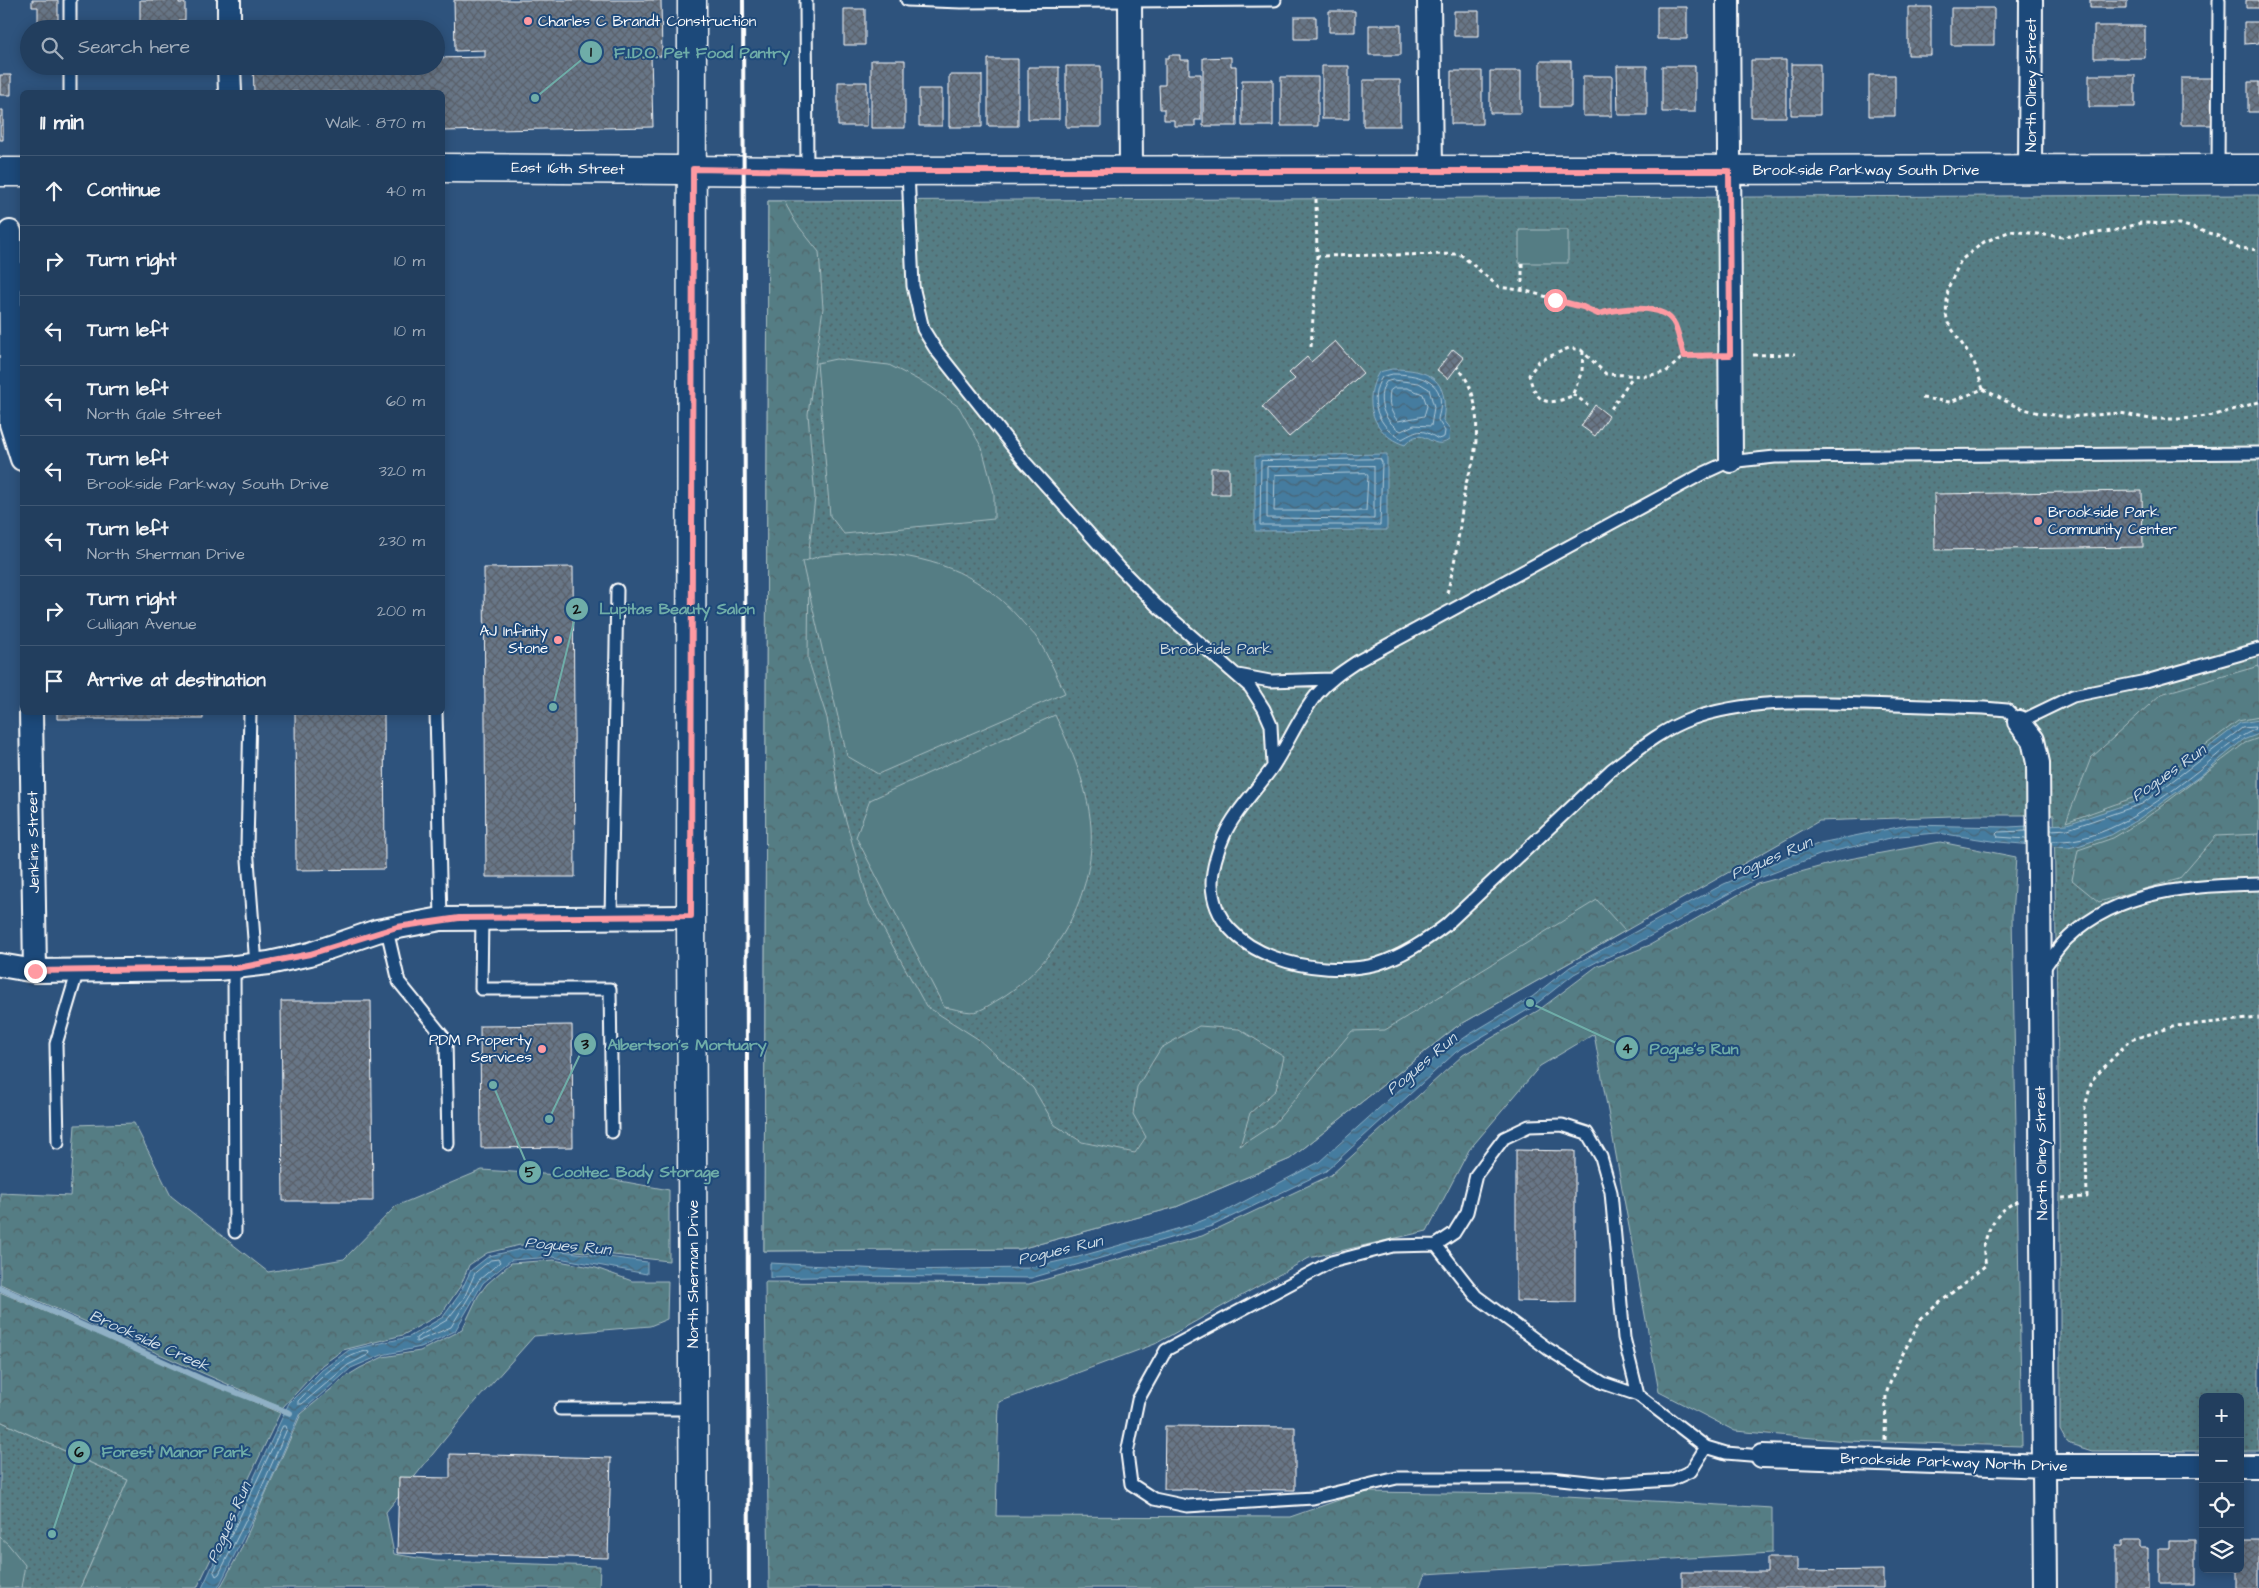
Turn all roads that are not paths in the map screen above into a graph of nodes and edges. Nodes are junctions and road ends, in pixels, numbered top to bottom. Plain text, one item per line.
1 (70, 0) edge
2 (229, 0) edge
3 (692, 0) edge
4 (806, 0) edge
5 (907, 0) edge
6 (1130, 0) edge
7 (1275, 0) edge
8 (1429, 0) edge
9 (1728, 0) edge
10 (2031, 0) edge
11 (2219, 0) edge
12 (961, 1) edge
13 (70, 20) edge
14 (229, 20) edge
15 (70, 75) edge
16 (229, 75) edge
17 (70, 90) edge
18 (230, 90) edge
19 (445, 168) edge
20 (2259, 168) edge
21 (693, 169) junction
22 (2218, 169) junction
23 (2030, 170) junction
24 (807, 171) junction
25 (908, 171) junction
26 (1131, 171) junction
27 (1431, 171) junction
28 (1729, 171) junction
29 (0, 172) edge
30 (20, 172) edge
31 (11, 232) edge
32 (20, 453) edge
33 (2259, 453) edge
34 (1731, 461) junction
35 (617, 590) dead end
36 (2259, 649) edge
37 (1237, 675) junction
38 (1331, 679) junction
39 (31, 715) edge
40 (250, 715) edge
41 (436, 715) edge
42 (2019, 722) junction
43 (1272, 767) junction
44 (2259, 884) edge
45 (691, 916) junction
46 (611, 917) junction
47 (482, 918) junction
48 (441, 919) junction
49 (387, 930) junction
50 (0, 965) edge
51 (245, 966) junction
52 (78, 970) junction
53 (35, 971) junction
54 (2040, 974) junction
55 (612, 1132) dead end
56 (58, 1143) dead end
57 (448, 1144) dead end
58 (235, 1232) dead end
59 (1436, 1245) junction
60 (1638, 1395) junction
61 (560, 1409) dead end
62 (693, 1409) junction
63 (1706, 1446) junction
64 (1762, 1456) joint
65 (2044, 1466) junction
66 (2199, 1466) edge
67 (2244, 1466) edge
68 (2259, 1466) edge
69 (694, 1588) edge
70 (2045, 1588) edge

1 - 13 lane
2 - 14 street
3 - 21 main road, North Sherman Drive
4 - 24 lane
5 - 12 lane
6 - 7 lane
6 - 12 lane
6 - 26 street
8 - 27 street
9 - 28 street
10 - 23 street, North Olney Street
11 - 22 lane
15 - 17 lane
16 - 18 street
19 - 21 main road, East 16th Street
20 - 22 main road, Brookside Parkway South Drive
21 - 24 main road, Brookside Parkway South Drive
21 - 45 main road, North Sherman Drive
22 - 23 main road, Brookside Parkway South Drive
23 - 28 main road, Brookside Parkway South Drive
24 - 25 main road, Brookside Parkway South Drive
25 - 26 main road, Brookside Parkway South Drive
25 - 37 lane
26 - 27 main road, Brookside Parkway South Drive
27 - 28 main road, Brookside Parkway South Drive
28 - 34 street
29 - 30 main road
31 - 32 street
33 - 34 lane
34 - 38 lane
35 - 46 lane
36 - 42 lane
37 - 38 lane
37 - 43 lane
38 - 43 lane
39 - 53 street, Jenkins Street
40 - 51 lane
41 - 48 lane
42 - 43 lane
42 - 54 street, North Olney Street
44 - 54 lane
45 - 46 street
45 - 62 main road, North Sherman Drive
46 - 47 street
47 - 48 street
47 - 55 lane
48 - 49 street
49 - 51 street
49 - 57 lane
50 - 53 street
51 - 52 street
51 - 58 lane
52 - 53 street
52 - 56 lane
54 - 65 street, North Olney Street
59 - 60 lane, Brookside Parkway North Drive
59 - 60 lane
59 - 63 lane
60 - 63 lane, Brookside Parkway North Drive
61 - 62 lane
62 - 69 main road, North Sherman Drive
63 - 64 lane, Brookside Parkway North Drive
64 - 65 street, Brookside Parkway North Drive
65 - 66 street, Brookside Parkway North Drive
65 - 70 street, North Olney Street
67 - 68 street

